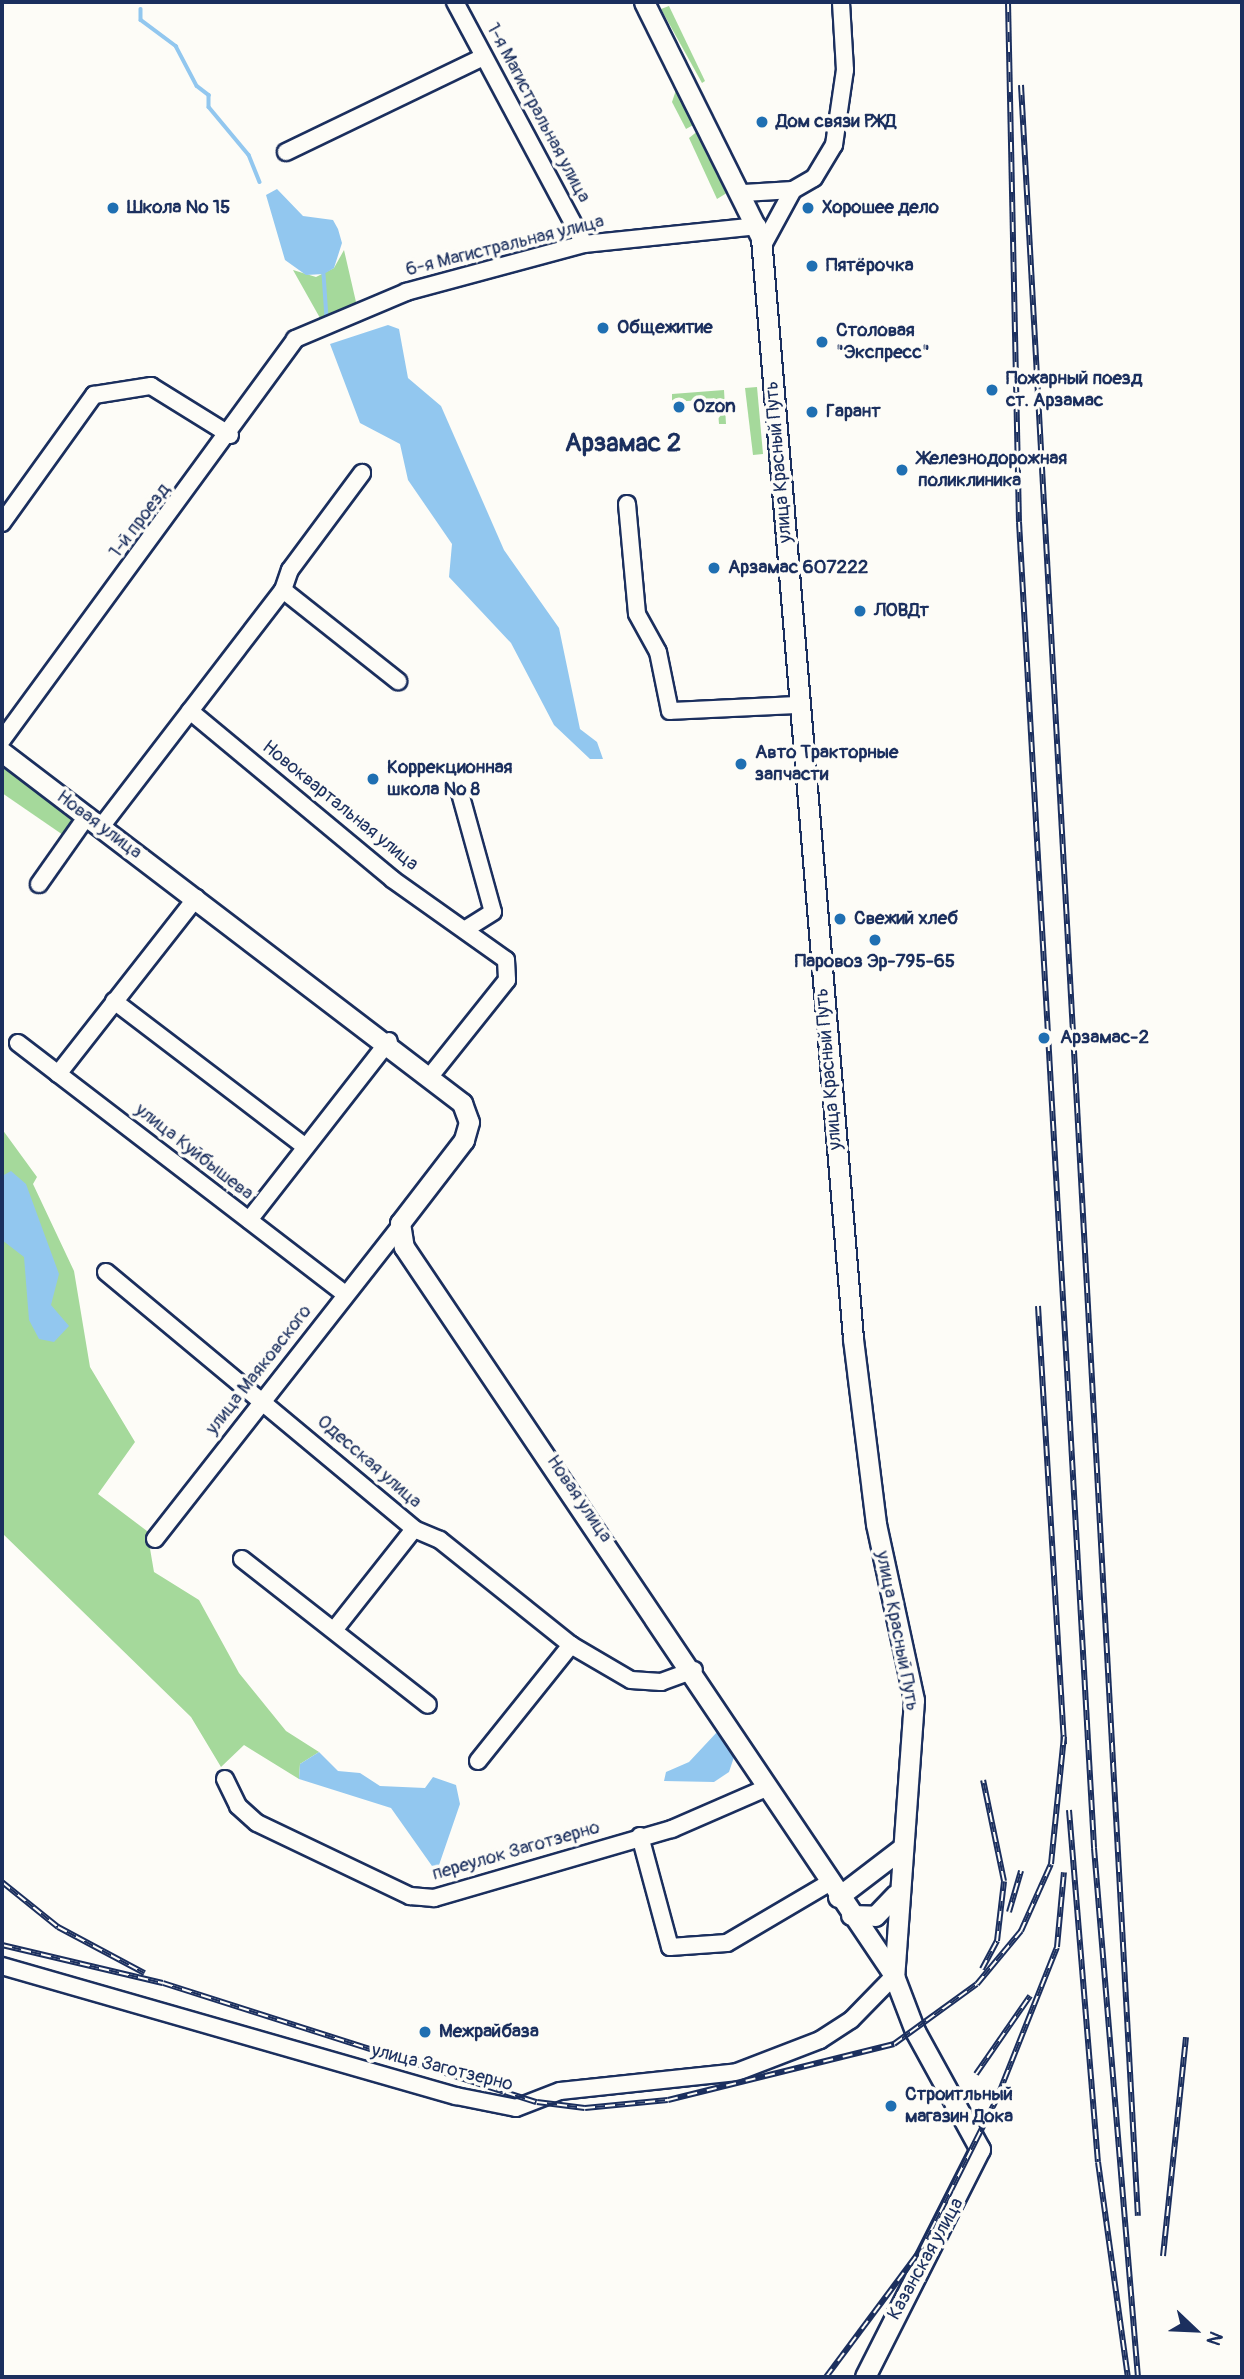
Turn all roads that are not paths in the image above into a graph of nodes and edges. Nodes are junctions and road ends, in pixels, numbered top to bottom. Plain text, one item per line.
1 (454, 2) edge
2 (644, 2) edge
3 (841, 2) edge
4 (483, 57) junction
5 (286, 152) dead end
6 (793, 190) junction
7 (744, 193) junction
8 (758, 226) junction
9 (584, 244) junction
10 (762, 247) junction
11 (312, 329) joint
12 (230, 435) junction
13 (362, 473) dead end
14 (627, 505) dead end
15 (2, 523) edge
16 (283, 590) junction
17 (398, 681) dead end
18 (799, 705) junction
19 (190, 711) junction
20 (2, 740) edge
21 (2, 752) edge
22 (460, 793) dead end
23 (94, 821) junction
24 (39, 884) dead end
25 (196, 898) junction
26 (467, 928) junction
27 (114, 1001) junction
28 (389, 1041) junction
29 (18, 1043) dead end
30 (58, 1073) junction
31 (432, 1074) junction
32 (304, 1146) junction
33 (249, 1220) junction
34 (398, 1229) junction
35 (106, 1272) dead end
36 (345, 1294) junction
37 (262, 1398) junction
38 (414, 1528) junction
39 (155, 1539) dead end
40 (242, 1559) dead end
41 (335, 1629) junction
42 (571, 1645) junction
43 (694, 1670) junction
44 (428, 1705) dead end
45 (478, 1761) dead end
46 (225, 1779) dead end
47 (764, 1789) junction
48 (640, 1836) junction
49 (902, 1848) junction
50 (832, 1891) junction
51 (896, 1894) junction
52 (851, 1915) junction
53 (2, 1966) edge
54 (894, 1976) junction
55 (977, 2138) joint
56 (865, 2377) edge

1 - 4 street, 1-я Магистральная улица
2 - 7 main road, улица Красный Путь
3 - 6 street
4 - 5 street
4 - 9 street, 1-я Магистральная улица
6 - 7 street
6 - 10 street
7 - 8 main road, улица Красный Путь
8 - 9 street, 6-я Магистральная улица
8 - 10 main road, улица Красный Путь
9 - 11 street, 6-я Магистральная улица
10 - 18 main road, улица Красный Путь
11 - 12 street, 1-й проезд
12 - 15 street
12 - 20 street, 1-й проезд
13 - 16 street
14 - 18 street
16 - 17 street
16 - 19 street
18 - 49 main road, улица Красный Путь
19 - 23 street
19 - 26 street, Новоквартальная улица
21 - 23 main road, Новая улица
22 - 26 street
23 - 24 street
23 - 25 main road, Новая улица
25 - 27 street
25 - 28 main road, Новая улица
26 - 31 street, Новоквартальная улица
27 - 30 street
27 - 32 street
28 - 31 main road, Новая улица
28 - 32 street
29 - 30 street, улица Куйбышева
30 - 33 street, улица Куйбышева
31 - 34 main road, Новая улица
32 - 33 street
33 - 36 street, улица Куйбышева
34 - 36 street, улица Маяковского
34 - 43 main road, Новая улица
35 - 37 street, Одесская улица
36 - 37 street, улица Маяковского
37 - 38 street, Одесская улица
37 - 39 street, улица Маяковского
38 - 41 street
38 - 42 street, Одесская улица
40 - 41 street
41 - 44 street
42 - 43 street, Одесская улица
42 - 45 street
43 - 47 main road, Новая улица
46 - 48 street, переулок Заготзерно
47 - 48 street, переулок Заготзерно
47 - 50 main road, Новая улица
48 - 50 street
49 - 50 main road
49 - 51 main road, улица Красный Путь
50 - 52 main road, Новая улица
51 - 52 main road
51 - 54 main road, улица Красный Путь
52 - 54 main road, Новая улица
53 - 54 street, улица Заготзерно
54 - 55 main road, улица Красный Путь
55 - 56 main road, Казанская улица

